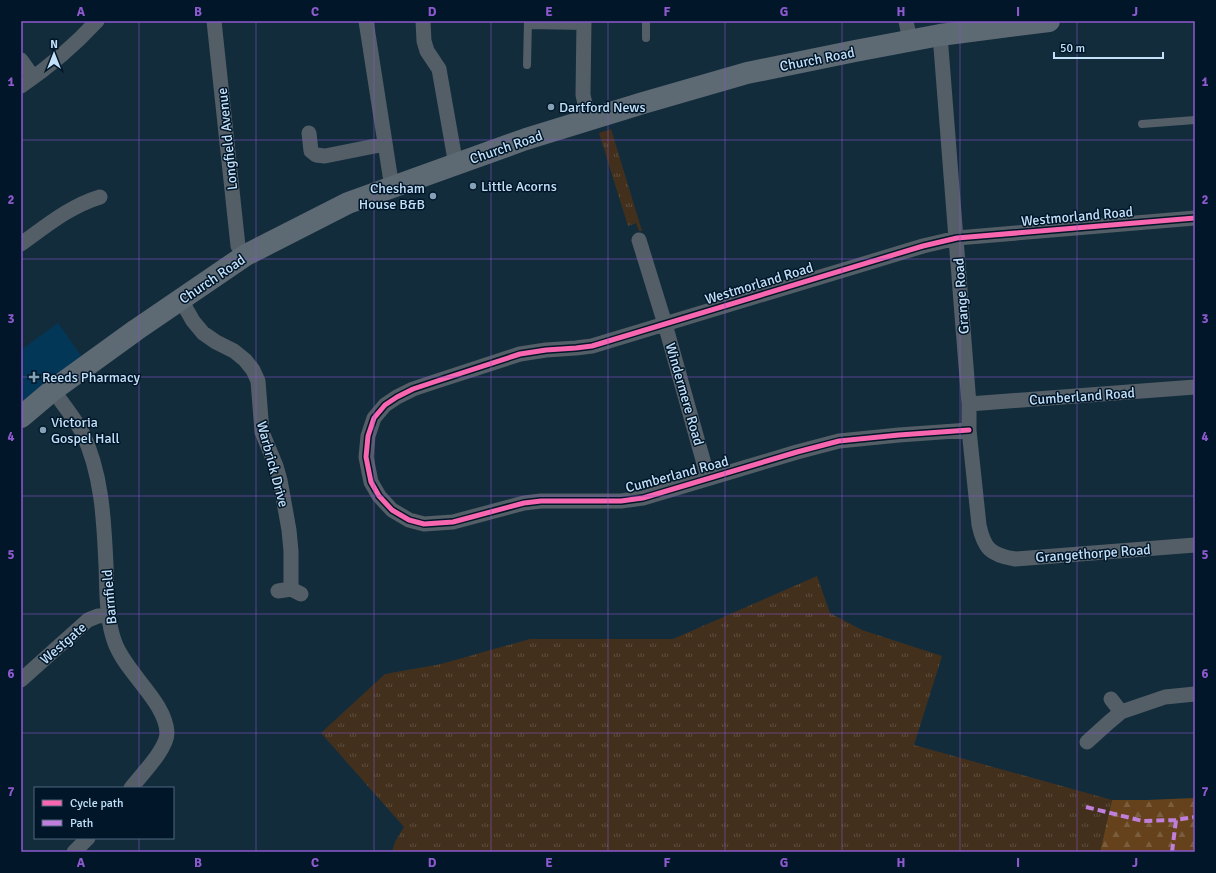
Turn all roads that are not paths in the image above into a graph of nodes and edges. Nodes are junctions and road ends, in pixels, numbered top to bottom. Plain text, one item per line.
1 (98, 21) edge
2 (214, 21) edge
3 (366, 21) edge
4 (423, 21) edge
5 (646, 21) edge
6 (1049, 21) edge
7 (528, 23) edge
8 (584, 24) edge
9 (908, 31) edge
10 (940, 35) junction
11 (646, 38) dead end
12 (21, 60) edge
13 (527, 65) dead end
14 (27, 82) edge
15 (591, 118) junction
16 (1195, 120) edge
17 (1142, 124) dead end
18 (309, 133) dead end
19 (385, 144) junction
20 (458, 164) junction
21 (392, 188) junction
22 (100, 197) dead end
23 (1195, 218) edge
24 (957, 238) junction
25 (639, 240) dead end
26 (21, 244) edge
27 (246, 255) junction
28 (181, 300) junction
29 (665, 324) junction
30 (1195, 387) edge
31 (53, 390) junction
32 (969, 404) junction
33 (21, 416) edge
34 (969, 430) junction
35 (366, 446) joint
36 (708, 478) junction
37 (1195, 545) edge
38 (993, 552) joint
39 (290, 591) dead end
40 (109, 615) junction
41 (21, 680) edge
42 (1195, 694) edge
43 (1111, 699) dead end
44 (1121, 712) junction
45 (1088, 742) dead end
46 (132, 787) edge
47 (87, 839) edge
48 (74, 852) edge

1 - 14 street
2 - 27 street, Longfield Avenue
3 - 19 street
4 - 20 street
5 - 11 lane
6 - 10 main road, Church Road
7 - 8 lane
7 - 13 lane
8 - 15 street
9 - 10 main road, Church Road
9 - 15 main road, Church Road
10 - 24 street, Grange Road
12 - 14 street
15 - 20 main road, Church Road
16 - 17 lane
18 - 19 street
19 - 21 street
20 - 21 main road, Church Road
21 - 27 main road, Church Road
22 - 26 street
23 - 24 street, Westmorland Road
24 - 29 street, Westmorland Road
24 - 32 street, Grange Road
25 - 29 street, Windermere Road
27 - 28 main road, Church Road
28 - 31 main road, Church Road
28 - 39 street, Warbrick Drive
29 - 35 street, Westmorland Road
29 - 36 street, Windermere Road
30 - 32 street, Cumberland Road
31 - 33 main road, Church Road
31 - 40 street, Barnfield
32 - 34 street, Grange Road
34 - 36 street, Cumberland Road
34 - 38 street, Grange Road
35 - 36 street, Cumberland Road
37 - 38 street, Grangethorpe Road
40 - 41 street, Westgate
40 - 46 street, Barnfield
42 - 44 street
43 - 44 street
44 - 45 street
47 - 48 street

